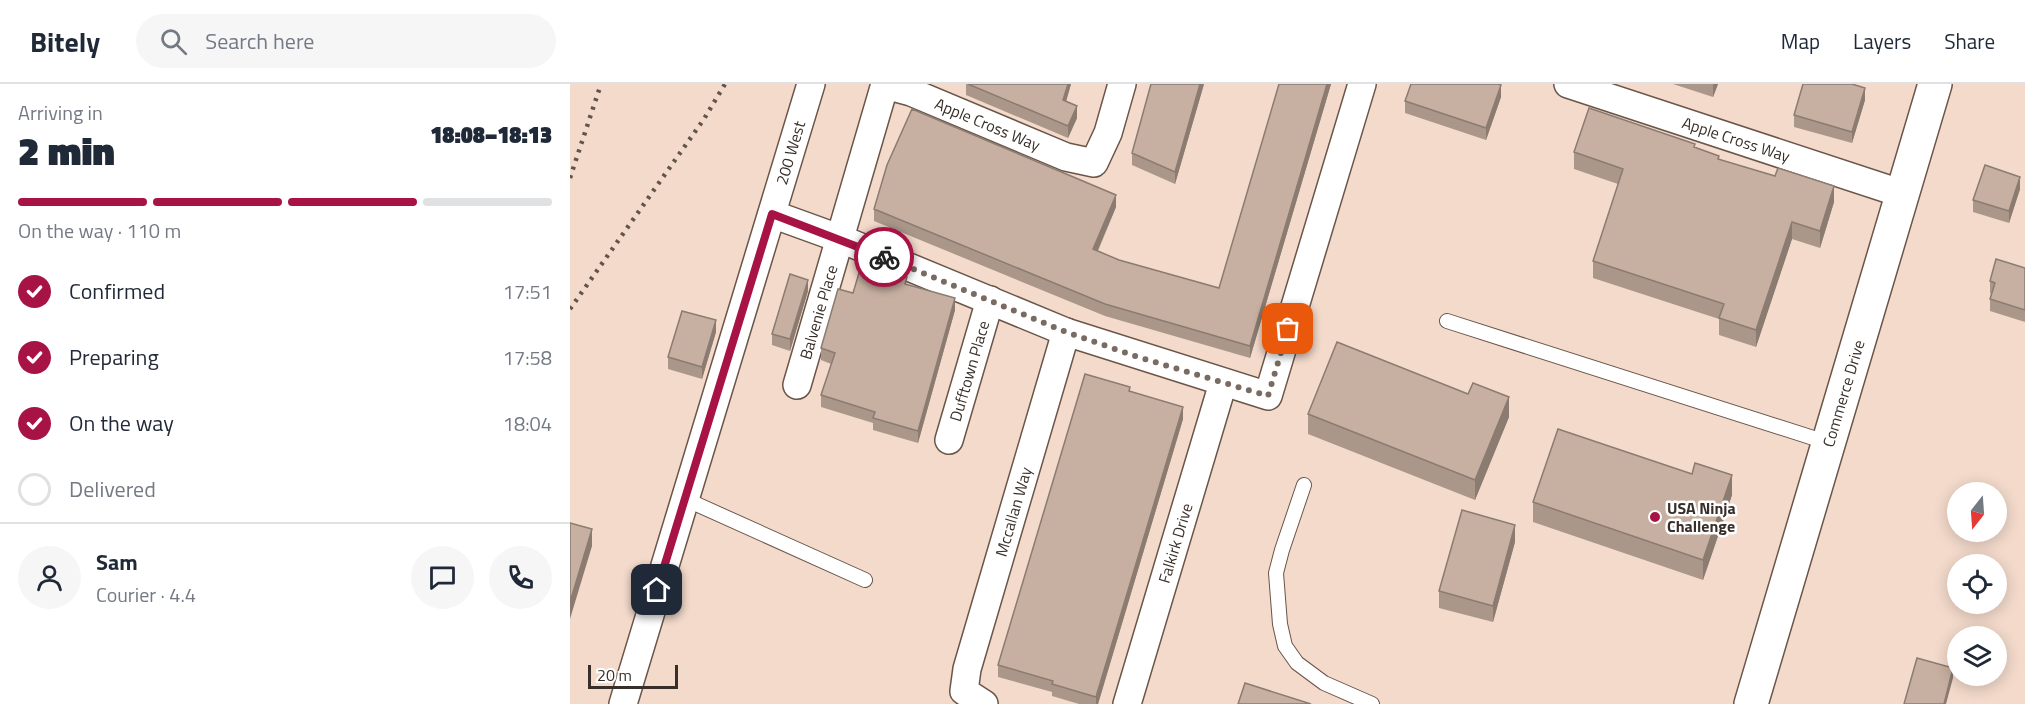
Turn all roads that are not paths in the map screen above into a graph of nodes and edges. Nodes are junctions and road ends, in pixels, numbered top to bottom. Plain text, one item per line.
1 (811, 84) edge
2 (885, 84) edge
3 (1122, 84) edge
4 (1362, 84) edge
5 (1568, 84) edge
6 (1935, 84) edge
7 (1903, 194) junction
8 (772, 214) junction
9 (841, 239) junction
10 (990, 300) junction
11 (1447, 321) dead end
12 (1066, 332) junction
13 (1224, 383) junction
14 (797, 385) dead end
15 (949, 440) dead end
16 (1829, 443) junction
17 (1304, 485) dead end
18 (685, 499) junction
19 (865, 580) dead end
20 (974, 697) edge
21 (623, 704) edge
22 (1127, 704) edge
23 (1372, 704) edge
24 (1751, 704) edge

1 - 8 street, 200 West
2 - 3 street, Apple Cross Way
2 - 9 street, Apple Cross Way
4 - 13 street
5 - 7 street, Apple Cross Way
6 - 7 street, Commerce Drive
7 - 16 street, Commerce Drive
8 - 9 street
8 - 18 street, 200 West
9 - 10 street
9 - 14 street, Balvenie Place
10 - 12 street
10 - 15 street, Dufftown Place
11 - 16 lane
12 - 13 street
12 - 20 street, Mccallan Way
13 - 22 street, Falkirk Drive
16 - 24 street, Commerce Drive
17 - 23 lane
18 - 19 lane
18 - 21 street, 200 West

